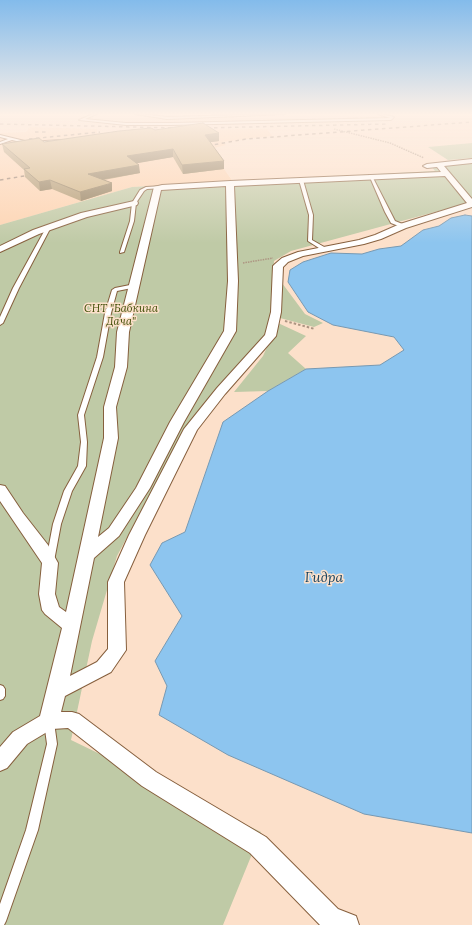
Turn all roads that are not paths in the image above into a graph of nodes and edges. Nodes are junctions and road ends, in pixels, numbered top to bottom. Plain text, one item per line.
1 (472, 161) edge
2 (422, 166) dead end
3 (407, 168) dead end
4 (441, 169) junction
5 (370, 176) junction
6 (232, 180) junction
7 (300, 180) junction
8 (162, 187) junction
9 (134, 203) junction
10 (472, 204) edge
11 (403, 226) junction
12 (49, 227) junction
13 (0, 249) edge
14 (324, 249) junction
15 (122, 252) dead end
16 (135, 286) junction
17 (0, 323) edge
18 (0, 489) edge
19 (87, 555) junction
20 (50, 563) junction
21 (72, 626) junction
22 (0, 690) edge
23 (58, 691) junction
24 (0, 696) edge
25 (49, 721) junction
26 (0, 762) edge
27 (0, 921) edge
28 (347, 925) edge

1 - 4 street
2 - 4 street
3 - 6 street
4 - 5 street
4 - 10 street
5 - 7 street
5 - 11 lane
6 - 7 street
6 - 8 street
6 - 19 street
7 - 14 lane
8 - 9 lane
8 - 16 street
9 - 12 street
9 - 15 lane
10 - 11 street
11 - 14 street
12 - 13 street
12 - 17 lane
14 - 23 street
16 - 19 street
16 - 20 lane
18 - 20 street
19 - 21 street
20 - 21 street
21 - 23 street
22 - 24 lane
23 - 25 street
25 - 26 street
25 - 27 lane
25 - 28 street

